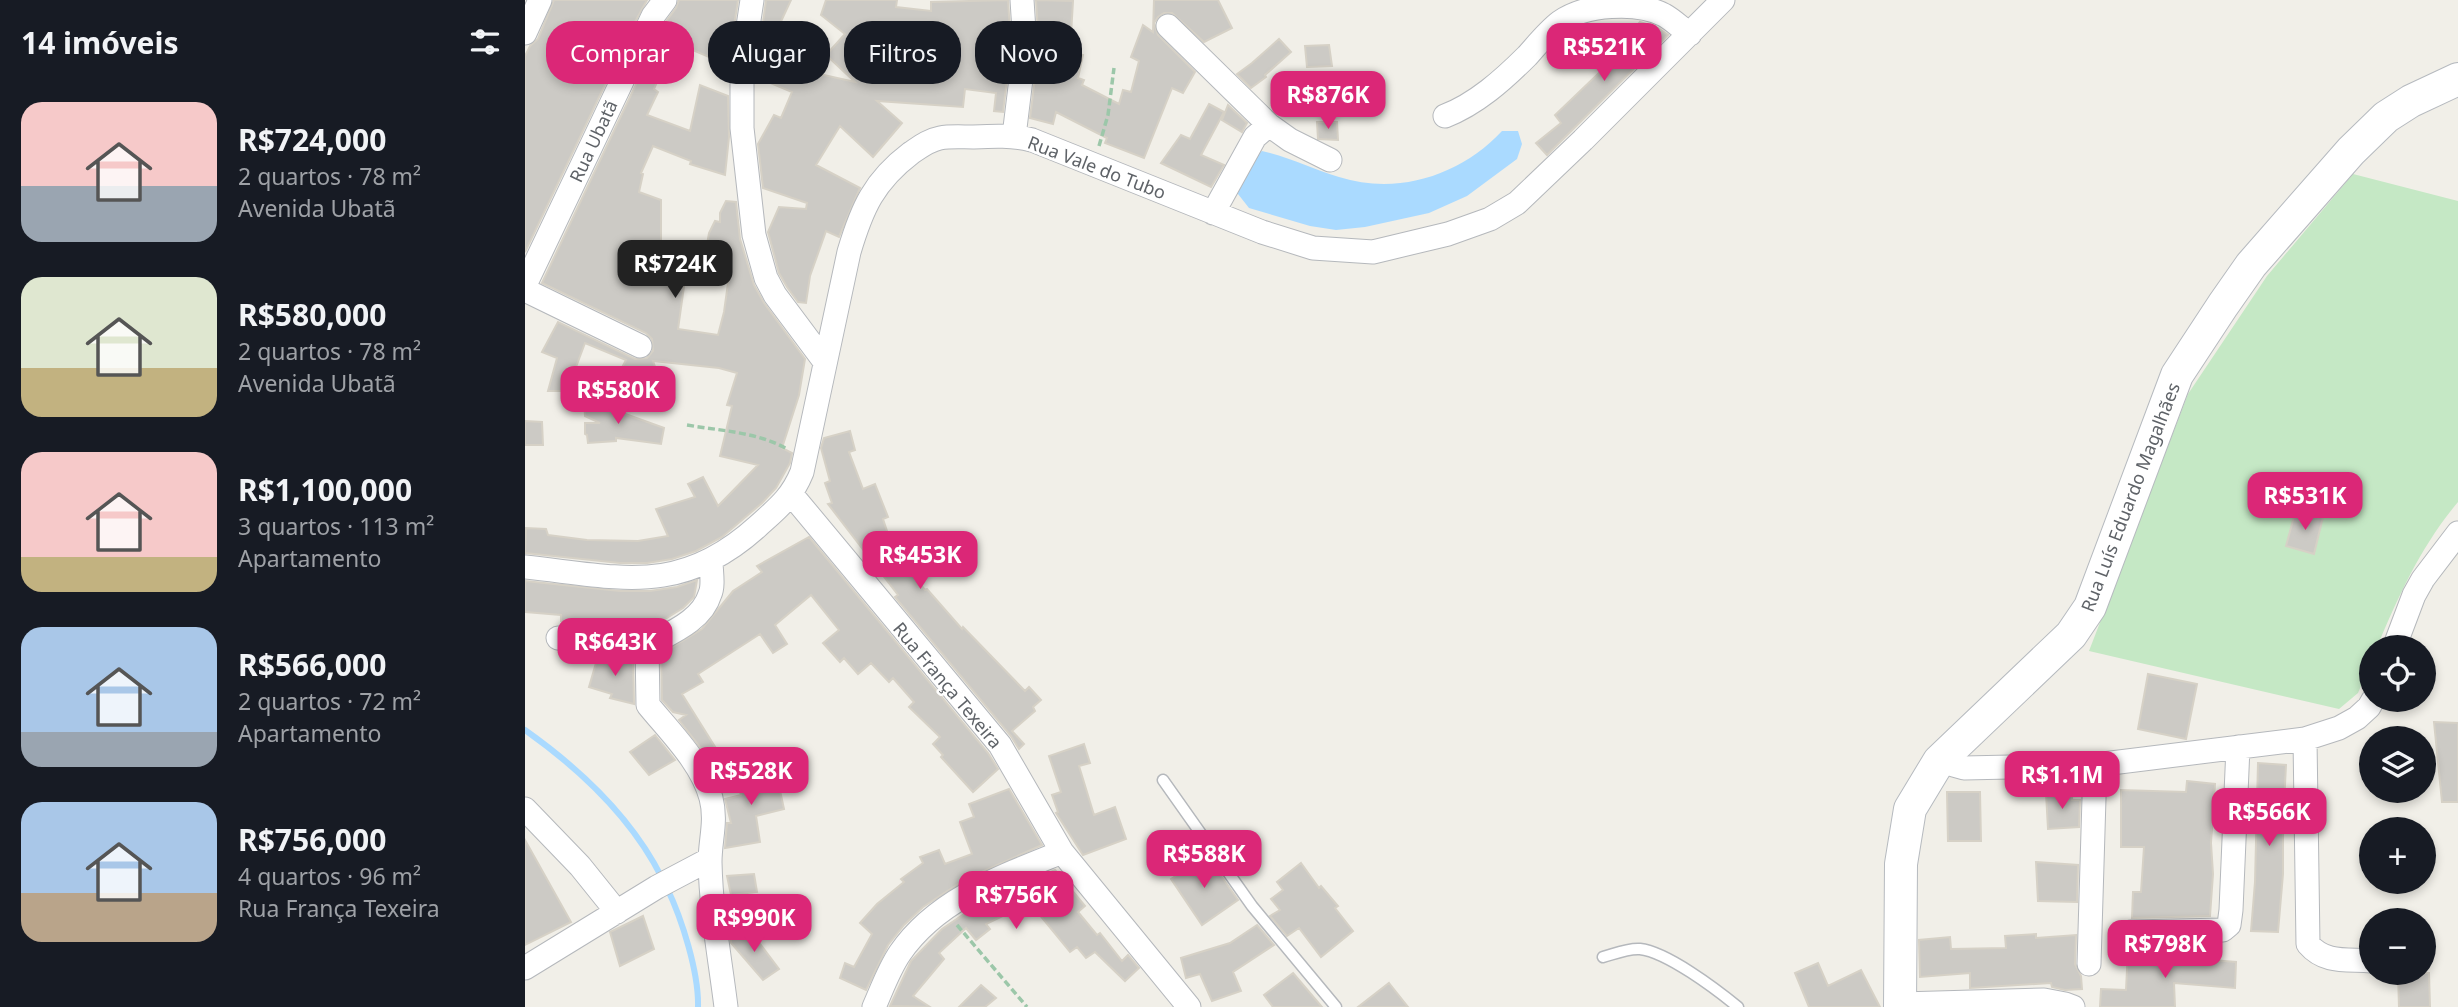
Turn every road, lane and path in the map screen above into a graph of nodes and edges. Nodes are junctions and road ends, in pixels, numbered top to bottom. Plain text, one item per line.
1 (540, 0) edge
2 (665, 0) edge
3 (752, 0) edge
4 (1022, 0) edge
5 (1723, 0) edge
6 (1168, 26) dead end
7 (525, 33) edge
8 (1689, 34) junction
9 (1114, 68) dead end
10 (2458, 79) edge
11 (1445, 116) dead end
12 (1269, 125) junction
13 (1014, 136) junction
14 (1329, 160) dead end
15 (1093, 164) junction
16 (1213, 213) junction
17 (525, 287) edge
18 (640, 346) dead end
19 (825, 362) junction
20 (687, 425) dead end
21 (804, 459) junction
22 (792, 495) junction
23 (2458, 533) edge
24 (711, 561) junction
25 (525, 567) edge
26 (2399, 635) edge
27 (558, 638) dead end
28 (647, 646) junction
29 (2364, 712) edge
30 (2305, 739) junction
31 (2238, 747) junction
32 (1939, 761) junction
33 (2095, 765) junction
34 (1163, 780) dead end
35 (525, 809) edge
36 (1062, 852) junction
37 (700, 864) junction
38 (944, 910) junction
39 (617, 912) junction
40 (2131, 932) dead end
41 (1603, 957) dead end
42 (2359, 960) edge
43 (2089, 964) dead end
44 (525, 968) edge
45 (1900, 1005) edge
46 (726, 1007) edge
47 (874, 1007) edge
48 (1027, 1007) edge
49 (1189, 1007) edge
50 (1336, 1007) edge
51 (1738, 1007) edge
52 (2073, 1007) edge

1 - 7 street
2 - 17 street, Rua Ubatã
3 - 19 street
4 - 13 street
5 - 8 street, Rua Vale do Tubo
6 - 12 street
8 - 11 street
8 - 16 street, Rua Vale do Tubo
9 - 15 path
10 - 32 main road, Rua Luís Eduardo Magalhães
12 - 14 street
12 - 16 street
13 - 15 street, Rua Vale do Tubo
13 - 19 street, Rua Vale do Tubo
15 - 16 street, Rua Vale do Tubo
17 - 18 street
19 - 21 street, Rua Vale do Tubo
20 - 21 path
21 - 22 street, Rua Vale do Tubo
22 - 24 street, Rua Vale do Tubo
22 - 36 street, Rua França Texeira
23 - 26 street
24 - 25 street, Rua Vale do Tubo
24 - 28 street
27 - 28 street
28 - 37 street
29 - 30 street
30 - 31 street
30 - 42 street
31 - 33 street
31 - 40 street
32 - 33 street
32 - 45 main road, Rua Luís Eduardo Magalhães
33 - 43 street
34 - 50 lane
35 - 39 street
36 - 38 street
36 - 49 street, Rua França Texeira
37 - 39 street
37 - 46 street
38 - 47 street
38 - 48 path
39 - 44 street
41 - 51 lane
45 - 52 street

